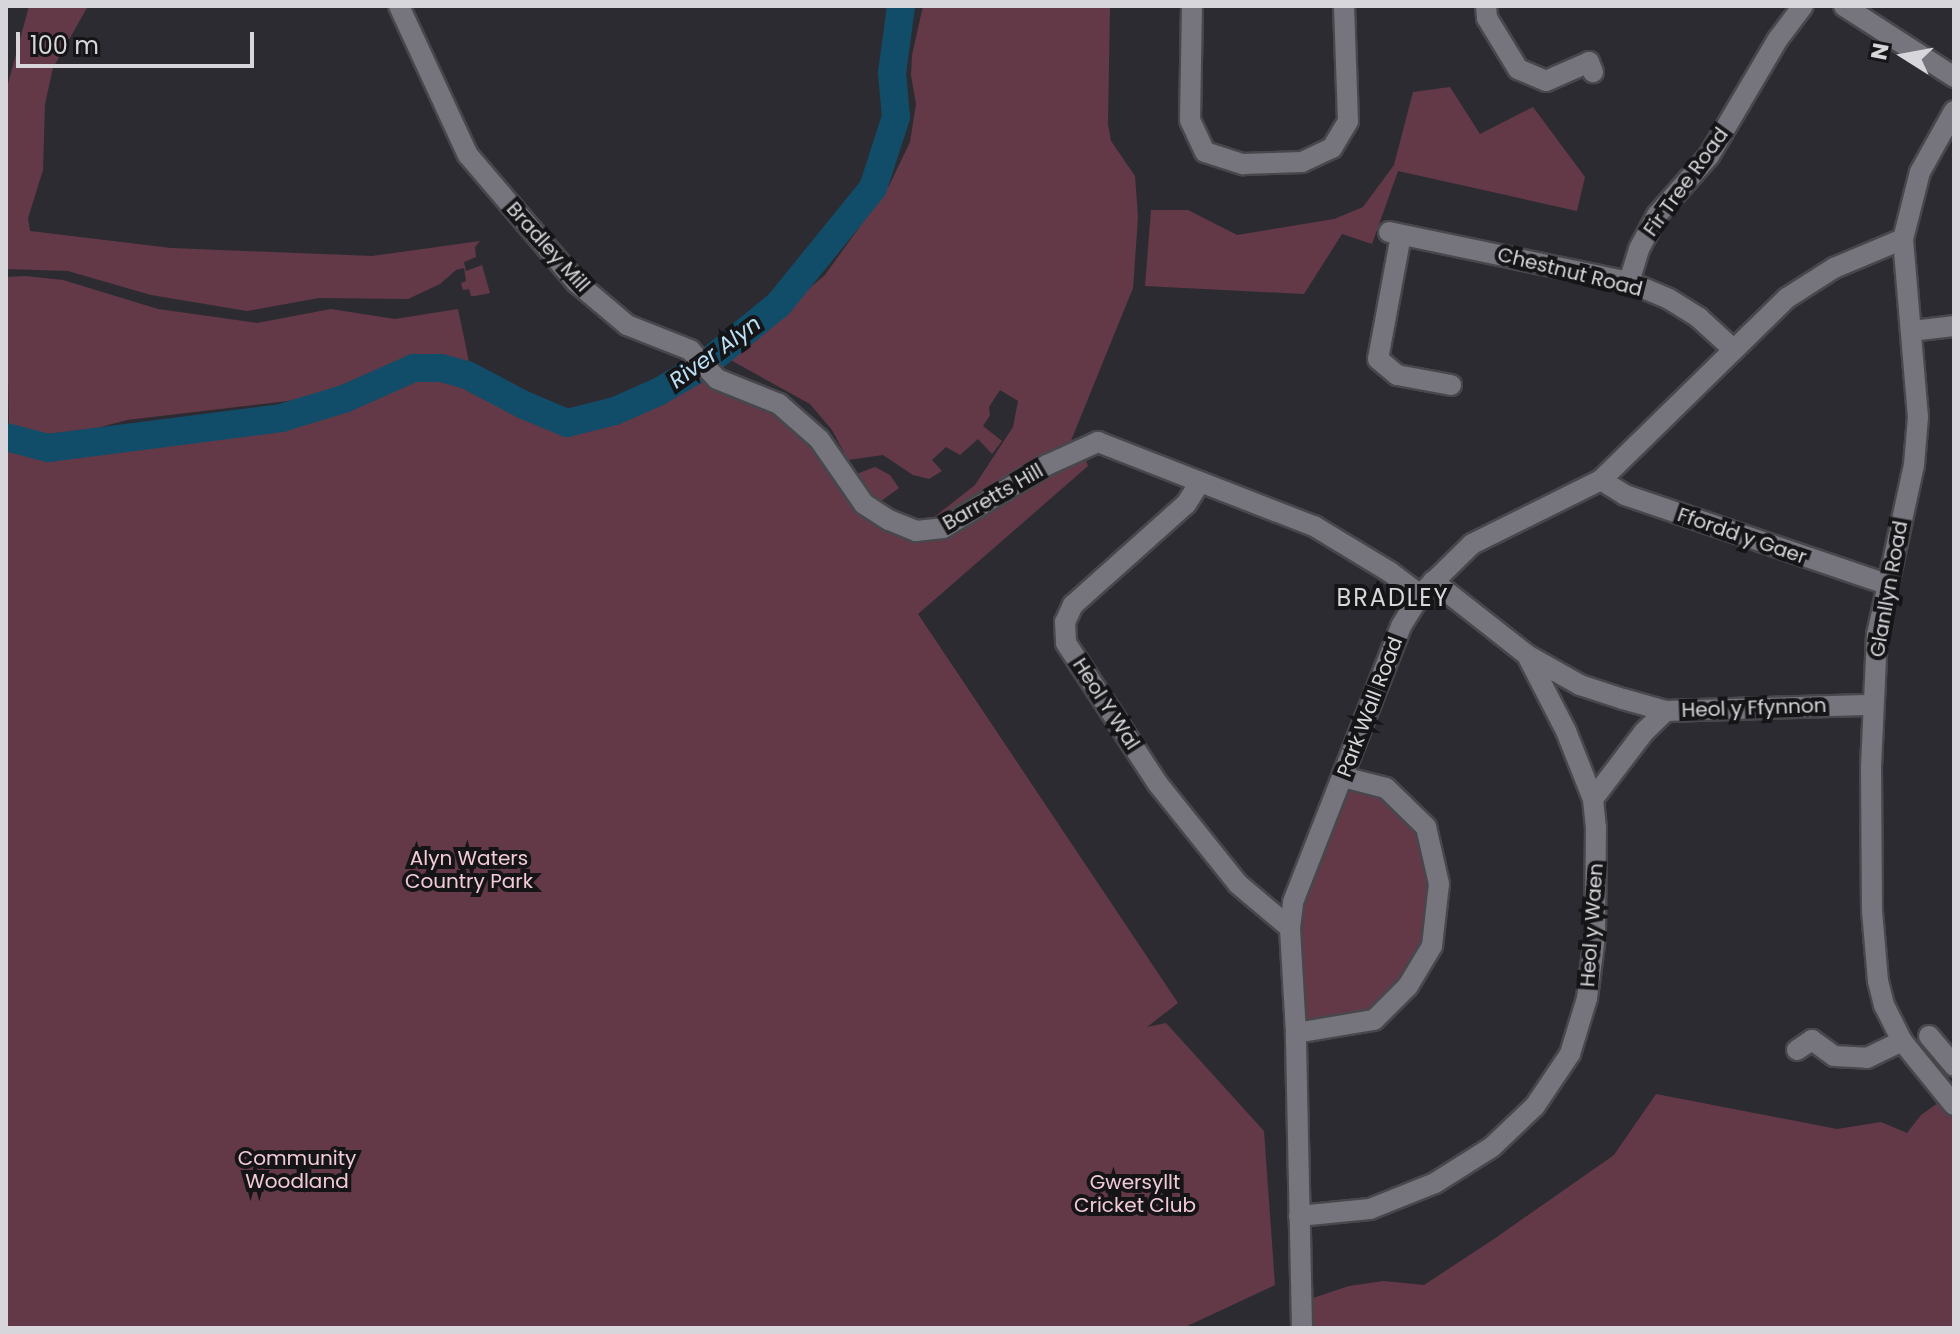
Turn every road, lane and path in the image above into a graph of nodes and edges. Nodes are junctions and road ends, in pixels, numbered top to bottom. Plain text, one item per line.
1 (399, 6) edge
2 (1192, 6) edge
3 (1344, 6) edge
4 (1486, 6) edge
5 (1803, 6) edge
6 (1844, 6) edge
7 (1589, 62) dead end
8 (1954, 77) edge
9 (1954, 111) edge
10 (1903, 239) junction
11 (1629, 282) junction
12 (1954, 326) edge
13 (1912, 331) junction
14 (1734, 350) junction
15 (1446, 381) dead end
16 (779, 404) joint
17 (1601, 480) junction
18 (1200, 482) junction
19 (1886, 584) junction
20 (1426, 588) junction
21 (1527, 655) junction
22 (1872, 705) junction
23 (1666, 711) junction
24 (1343, 777) junction
25 (1593, 799) junction
26 (1290, 928) junction
27 (1296, 1033) junction
28 (1929, 1036) dead end
29 (1808, 1040) dead end
30 (1902, 1041) junction
31 (1954, 1066) edge
32 (1954, 1105) edge
33 (1299, 1216) junction
34 (1302, 1328) edge

1 - 16 street, Bradley Mill
2 - 3 street
4 - 7 street
5 - 11 street, Fir Tree Road
6 - 8 street
9 - 10 street, Glanllyn Road
10 - 13 street, Glanllyn Road
10 - 14 street, Park Wall Road
11 - 14 street, Chestnut Road
11 - 15 street, Chestnut Road
12 - 13 street
13 - 19 street, Glanllyn Road
14 - 17 street, Park Wall Road
16 - 18 street, Barretts Hill
17 - 19 street, Ffordd y Gaer
17 - 20 street, Park Wall Road
18 - 20 street
18 - 26 street, Heol Y Wal
19 - 22 street, Glanllyn Road
20 - 21 street, Heol y Ffynnon
20 - 24 street, Park Wall Road
21 - 23 street, Heol y Ffynnon
21 - 25 street, Heol y Waen
22 - 23 street, Heol y Ffynnon
22 - 30 street, Glanllyn Road
23 - 25 street
24 - 26 street, Park Wall Road
24 - 27 street
25 - 33 street, Heol y Waen
26 - 27 street, Park Wall Road
27 - 33 street, Park Wall Road
28 - 31 street
29 - 30 street
30 - 32 street, Glanllyn Road
33 - 34 street, Park Wall Road

